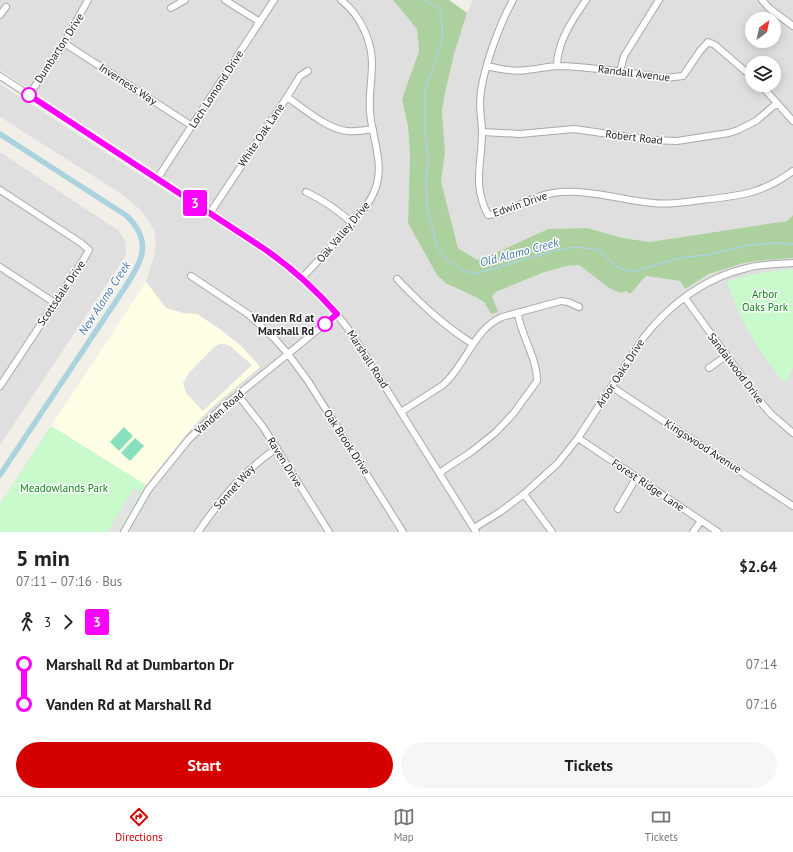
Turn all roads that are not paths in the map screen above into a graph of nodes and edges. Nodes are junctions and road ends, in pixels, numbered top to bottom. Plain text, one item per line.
1 (88, 0) edge
2 (185, 0) edge
3 (225, 0) edge
4 (274, 0) edge
5 (342, 0) edge
6 (586, 0) edge
7 (659, 0) edge
8 (763, 0) edge
9 (511, 1) edge
10 (6, 7) dead end
11 (171, 8) dead end
12 (0, 15) edge
13 (260, 22) junction
14 (793, 26) edge
15 (64, 43) junction
16 (487, 66) junction
17 (557, 66) junction
18 (308, 71) dead end
19 (745, 71) edge
20 (620, 72) junction
21 (0, 76) edge
22 (767, 92) edge
23 (29, 95) junction
24 (286, 97) junction
25 (776, 103) junction
26 (793, 121) edge
27 (192, 126) junction
28 (373, 129) junction
29 (482, 132) junction
30 (793, 172) edge
31 (157, 179) junction
32 (0, 190) edge
33 (306, 192) dead end
34 (210, 213) junction
35 (352, 223) junction
36 (793, 263) edge
37 (0, 267) edge
38 (191, 276) dead end
39 (302, 278) junction
40 (397, 279) dead end
41 (685, 298) junction
42 (55, 303) junction
43 (580, 307) dead end
44 (337, 314) junction
45 (518, 314) junction
46 (473, 344) junction
47 (288, 354) junction
48 (726, 356) junction
49 (709, 368) dead end
50 (0, 386) edge
51 (612, 387) junction
52 (238, 395) junction
53 (401, 412) junction
54 (793, 433) edge
55 (578, 438) junction
56 (276, 448) junction
57 (439, 473) junction
58 (636, 478) junction
59 (524, 494) junction
60 (793, 506) edge
61 (618, 509) dead end
62 (701, 520) junction
63 (475, 530) edge
64 (124, 532) edge
65 (198, 532) edge
66 (329, 532) edge
67 (403, 532) edge
68 (552, 532) edge
69 (693, 532) edge
70 (718, 532) edge

1 - 15 street, Dumbarton Drive
2 - 11 street
3 - 13 street
4 - 13 street, Loch Lomond Drive
5 - 28 street, Oak Valley Drive
6 - 17 street
7 - 20 street
8 - 14 street
9 - 16 street, Edwin Drive
10 - 12 street
13 - 27 street, Loch Lomond Drive
15 - 23 street, Dumbarton Drive
15 - 27 street, Inverness Way
16 - 17 street, Randall Avenue
16 - 29 street, Edwin Drive
17 - 20 street, Randall Avenue
18 - 24 street
19 - 20 street, Randall Avenue
21 - 23 street, Marshall Road
22 - 25 street
23 - 31 street, Marshall Road
24 - 28 street, White Oak Lane
24 - 34 street, White Oak Lane
25 - 26 street
25 - 29 street, Robert Road
27 - 31 street, Loch Lomond Drive
28 - 35 street, Oak Valley Drive
29 - 30 street, Edwin Drive
31 - 34 street, Marshall Road
32 - 42 street, Scottsdale Drive
33 - 35 street
34 - 39 street, Marshall Road
35 - 39 street, Oak Valley Drive
36 - 41 street, Arbor Oaks Drive
37 - 42 street
38 - 47 street, Oak Brook Drive
39 - 44 street, Marshall Road
40 - 46 street
41 - 48 street, Sandalwood Drive
41 - 51 street, Arbor Oaks Drive
42 - 50 street, Scottsdale Drive
43 - 45 street
44 - 47 street, Vanden Road
44 - 53 street, Marshall Road
45 - 46 street
45 - 57 street
46 - 53 street
47 - 52 street, Vanden Road
47 - 67 street, Oak Brook Drive
48 - 49 street
48 - 54 street, Sandalwood Drive
51 - 55 street, Arbor Oaks Drive
51 - 60 street, Kingswood Avenue
52 - 56 street, Raven Drive
52 - 64 street, Vanden Road
53 - 57 street, Marshall Road
55 - 58 street, Forest Ridge Lane
55 - 59 street, Arbor Oaks Drive
56 - 65 street, Sonnet Way
56 - 66 street, Raven Drive
57 - 63 street, Marshall Road
58 - 61 street
58 - 62 street, Forest Ridge Lane
59 - 63 street, Arbor Oaks Drive
59 - 68 street
62 - 69 street
62 - 70 street, Forest Ridge Lane

